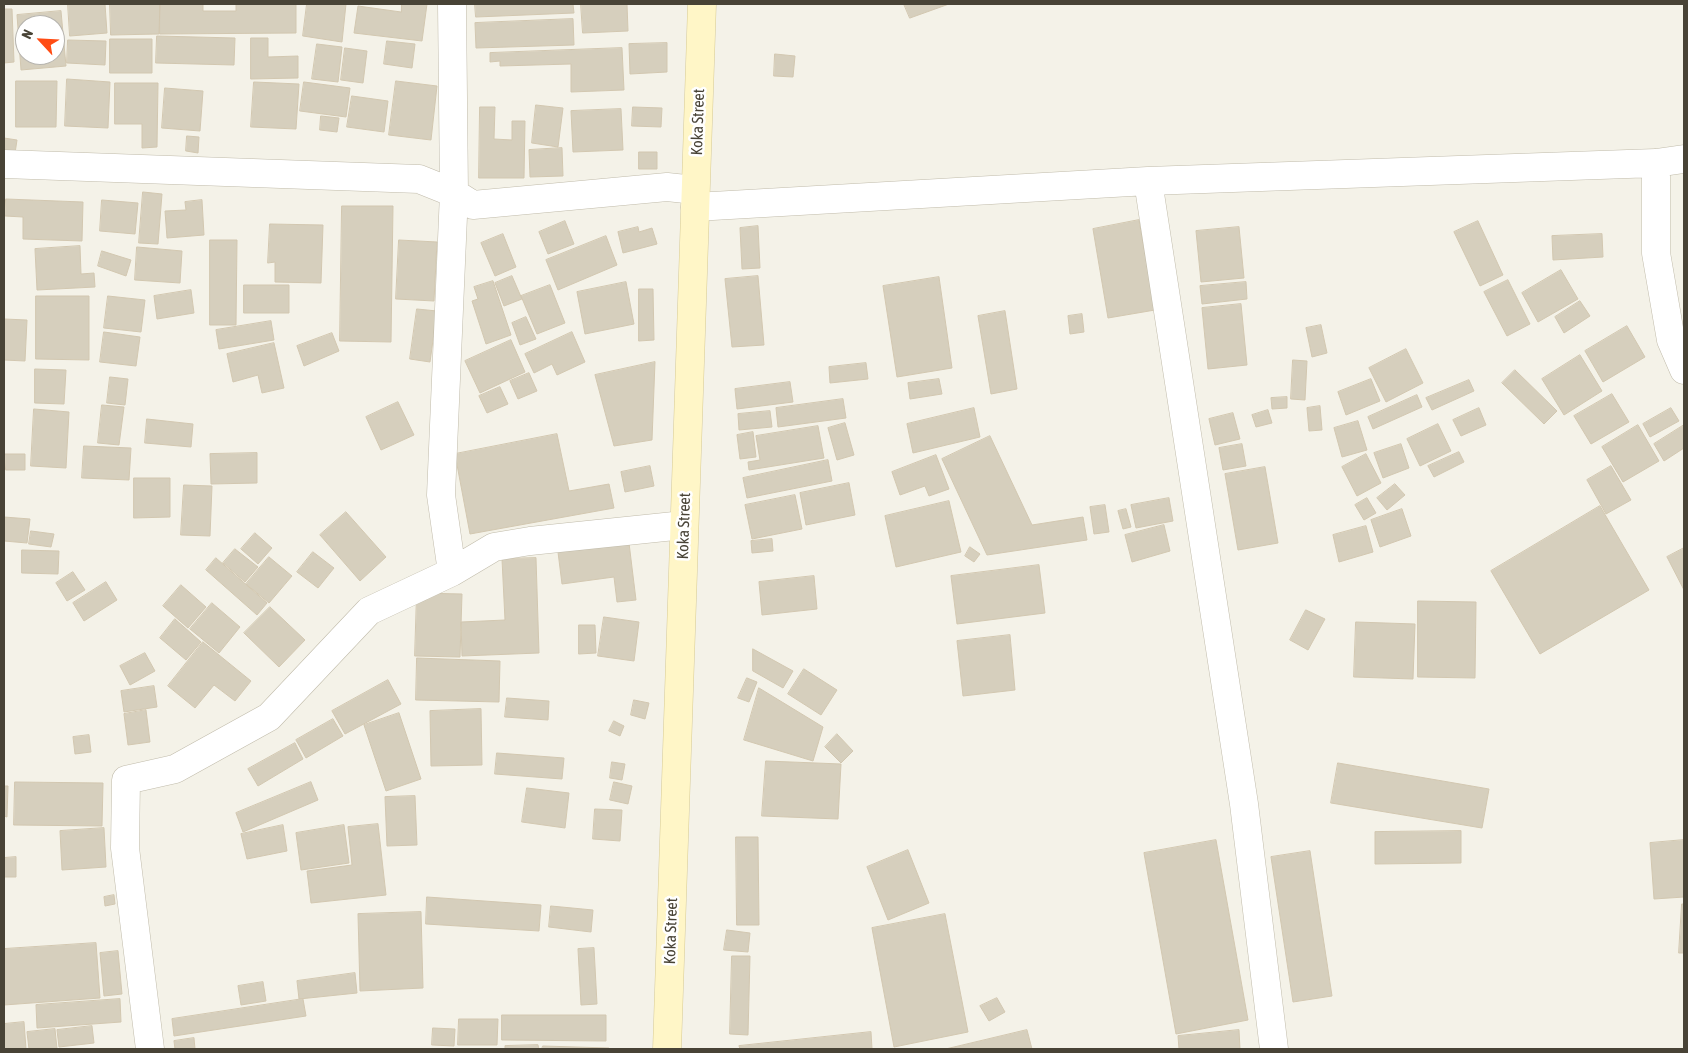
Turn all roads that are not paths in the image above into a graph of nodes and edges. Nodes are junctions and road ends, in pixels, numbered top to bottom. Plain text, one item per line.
1 (452, 4) edge
2 (702, 4) edge
3 (1684, 159) edge
4 (4, 164) edge
5 (1656, 164) junction
6 (1148, 181) junction
7 (454, 193) junction
8 (695, 198) junction
9 (1684, 370) edge
10 (684, 525) junction
11 (452, 572) junction
12 (150, 1049) edge
13 (667, 1049) edge
14 (1274, 1049) edge

1 - 7 street
2 - 8 main road, Koka Street
3 - 5 street
4 - 7 street
5 - 6 street
5 - 9 street
6 - 8 street
6 - 14 street
7 - 8 street
7 - 11 street
8 - 10 main road, Koka Street
10 - 11 street
10 - 13 main road, Koka Street
11 - 12 street

